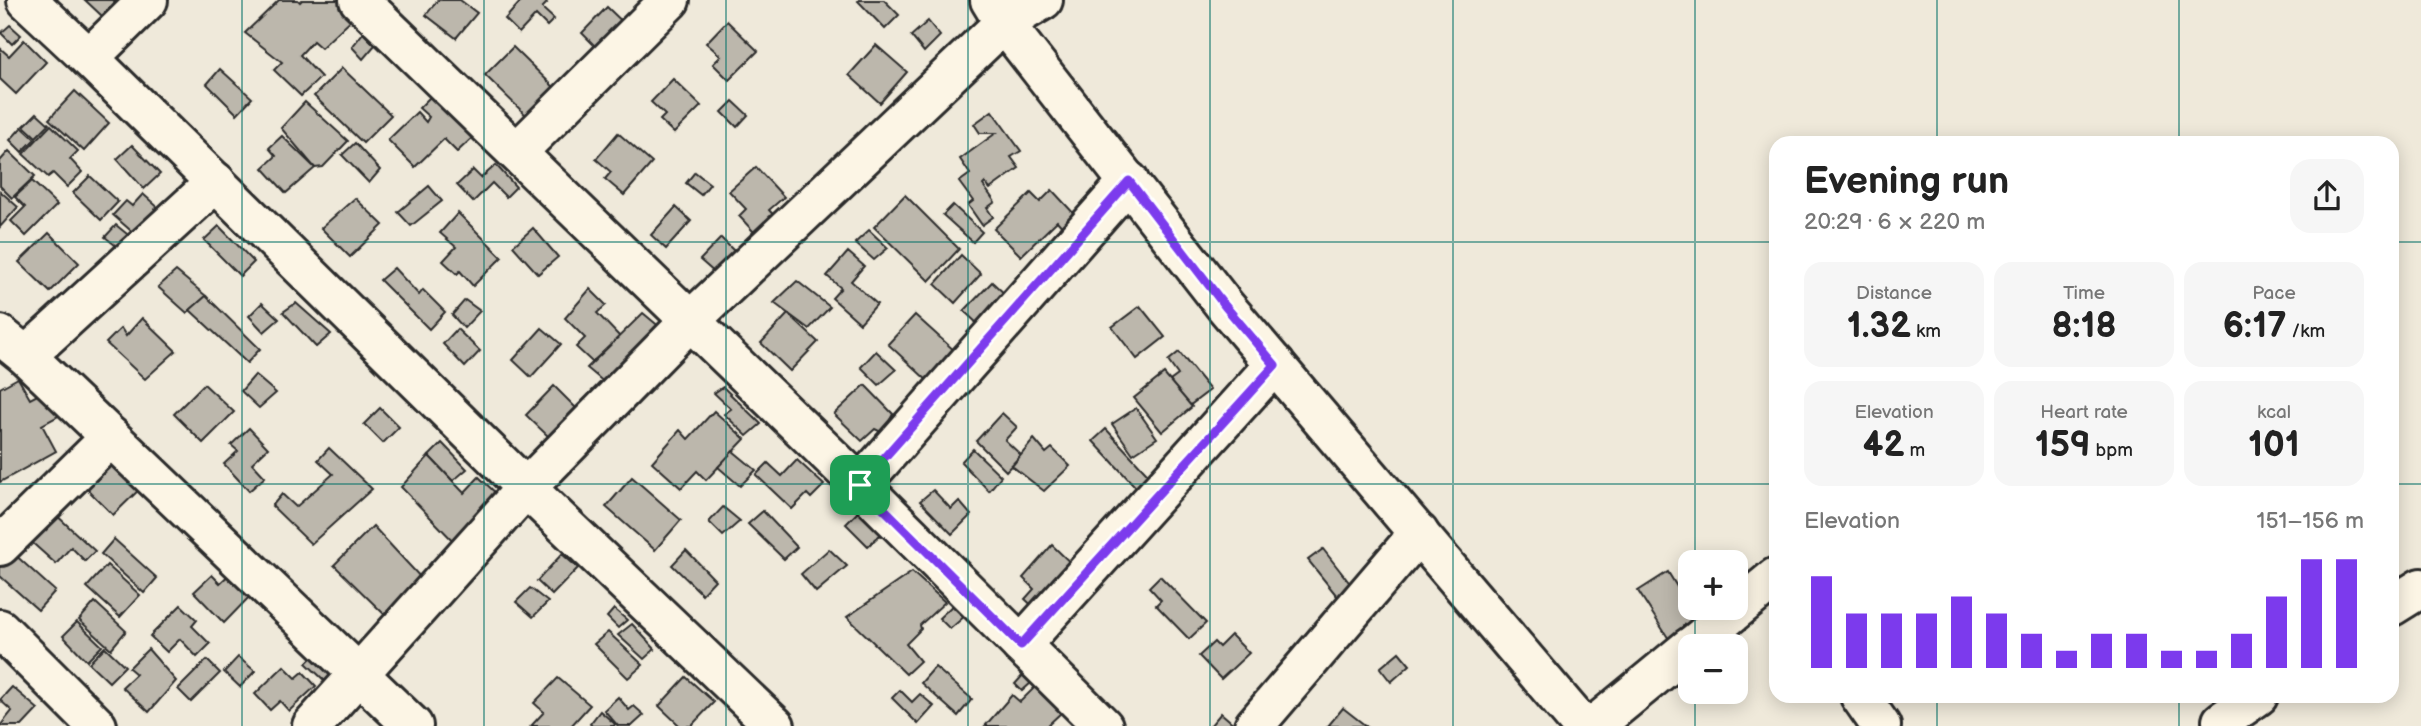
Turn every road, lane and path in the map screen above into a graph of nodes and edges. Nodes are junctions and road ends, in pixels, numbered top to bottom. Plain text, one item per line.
1 (27, 0) edge
2 (148, 0) edge
3 (359, 0) edge
4 (670, 0) edge
5 (1043, 0) edge
6 (997, 11) edge
7 (89, 58) junction
8 (517, 152) junction
9 (1129, 181) junction
10 (216, 182) junction
11 (690, 321) junction
12 (13, 346) edge
13 (1275, 365) junction
14 (110, 437) junction
15 (860, 485) junction
16 (526, 488) junction
17 (1419, 533) junction
18 (0, 546) edge
19 (1769, 585) edge
20 (0, 629) edge
21 (1706, 634) edge
22 (1021, 645) junction
23 (1678, 657) edge
24 (360, 674) junction
25 (1865, 703) edge
26 (2242, 703) edge
27 (2218, 714) edge
28 (97, 726) edge
29 (312, 726) edge
30 (413, 726) edge
31 (775, 726) edge
32 (1103, 726) edge
33 (1254, 726) edge
34 (1582, 726) edge
35 (1594, 726) edge
36 (1881, 726) edge

1 - 7 street
2 - 7 street
3 - 8 street
4 - 8 street
5 - 6 street
6 - 9 street
6 - 11 street
7 - 10 street
8 - 11 street
9 - 13 street
9 - 15 street
10 - 12 street
10 - 16 street
11 - 15 street
11 - 16 street
12 - 14 street
13 - 17 street
13 - 22 street
14 - 18 street
14 - 24 street
15 - 22 street
16 - 24 street
16 - 31 street
17 - 33 street
17 - 34 street
19 - 21 street
20 - 28 street
22 - 32 street
23 - 35 street
24 - 29 street
24 - 30 street
25 - 36 street
26 - 27 street

